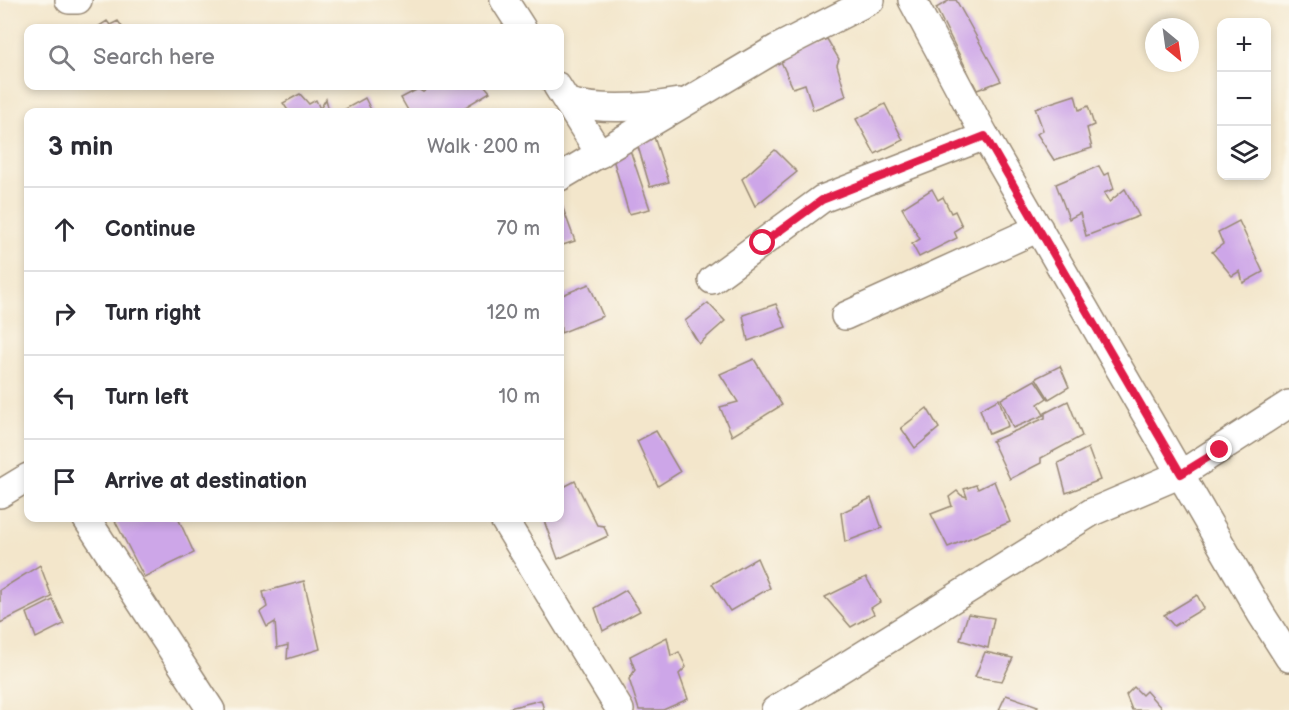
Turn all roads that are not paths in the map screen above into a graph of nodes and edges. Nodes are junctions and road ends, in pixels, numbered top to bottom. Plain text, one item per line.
1 (69, 0) edge
2 (78, 0) edge
3 (504, 0) edge
4 (871, 0) edge
5 (912, 0) edge
6 (519, 24) edge
7 (562, 94) edge
8 (689, 101) junction
9 (985, 136) junction
10 (600, 154) junction
11 (564, 175) edge
12 (1039, 228) junction
13 (712, 280) dead end
14 (845, 316) dead end
15 (1289, 404) edge
16 (1181, 474) junction
17 (24, 479) edge
18 (0, 494) edge
19 (89, 522) edge
20 (505, 522) edge
21 (1289, 658) edge
22 (211, 710) edge
23 (620, 710) edge
24 (775, 710) edge

1 - 2 street
3 - 6 street
4 - 8 street
5 - 9 street
7 - 8 street
7 - 10 street
8 - 10 street
9 - 12 street
9 - 13 street
10 - 11 street
12 - 14 street
12 - 16 street
15 - 16 street
16 - 21 street
16 - 24 street
17 - 18 street
19 - 22 street
20 - 23 street

